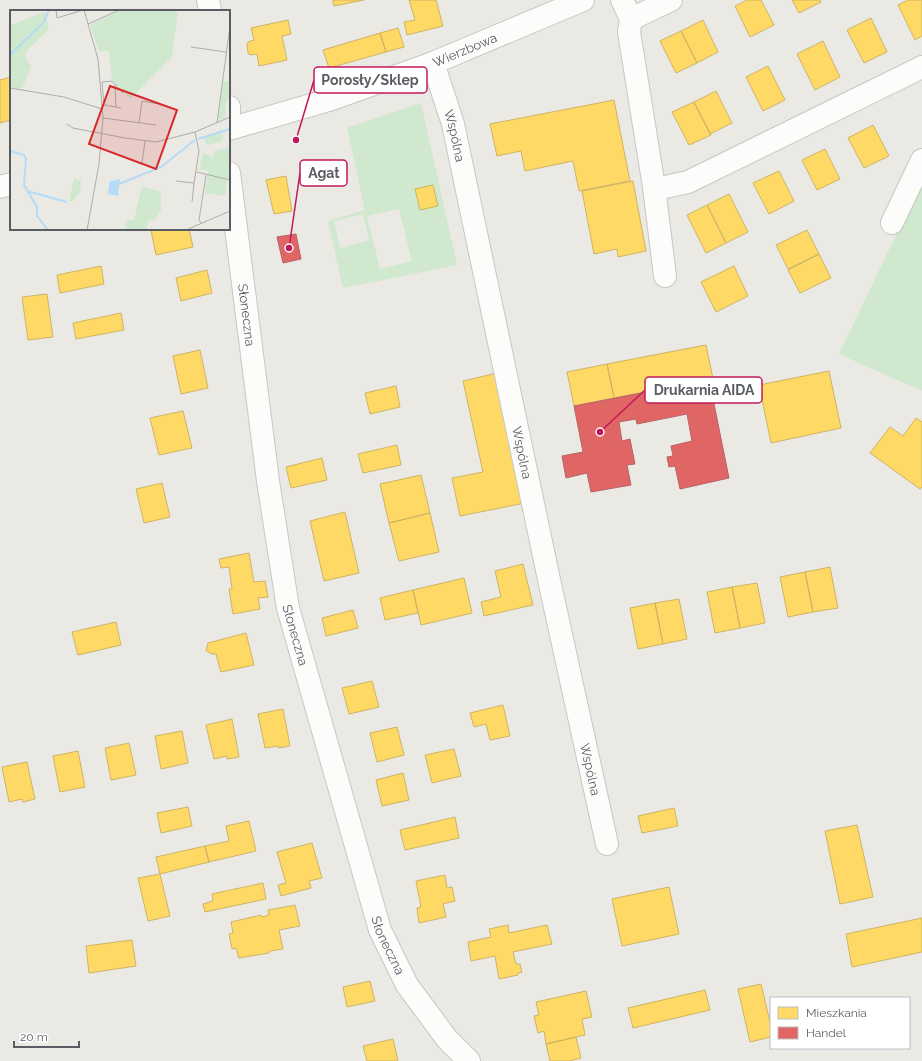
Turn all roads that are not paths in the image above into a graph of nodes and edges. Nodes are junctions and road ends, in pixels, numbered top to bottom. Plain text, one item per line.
1 (208, 0) edge
2 (583, 0) edge
3 (671, 0) edge
4 (554, 6) edge
5 (210, 10) edge
6 (627, 10) edge
7 (433, 63) junction
8 (922, 67) edge
9 (230, 129) edge
10 (922, 160) edge
11 (230, 181) edge
12 (10, 184) edge
13 (0, 187) edge
14 (654, 187) junction
15 (892, 223) dead end
16 (665, 276) dead end
17 (606, 844) dead end
18 (469, 1061) edge

1 - 5 street
2 - 4 street, Wierzbowa
3 - 6 street
4 - 7 street, Wierzbowa
6 - 14 street
7 - 9 street, Wierzbowa
7 - 17 street, Wspólna
8 - 14 street
10 - 15 street
11 - 18 street, Słoneczna
12 - 13 street
14 - 16 street

